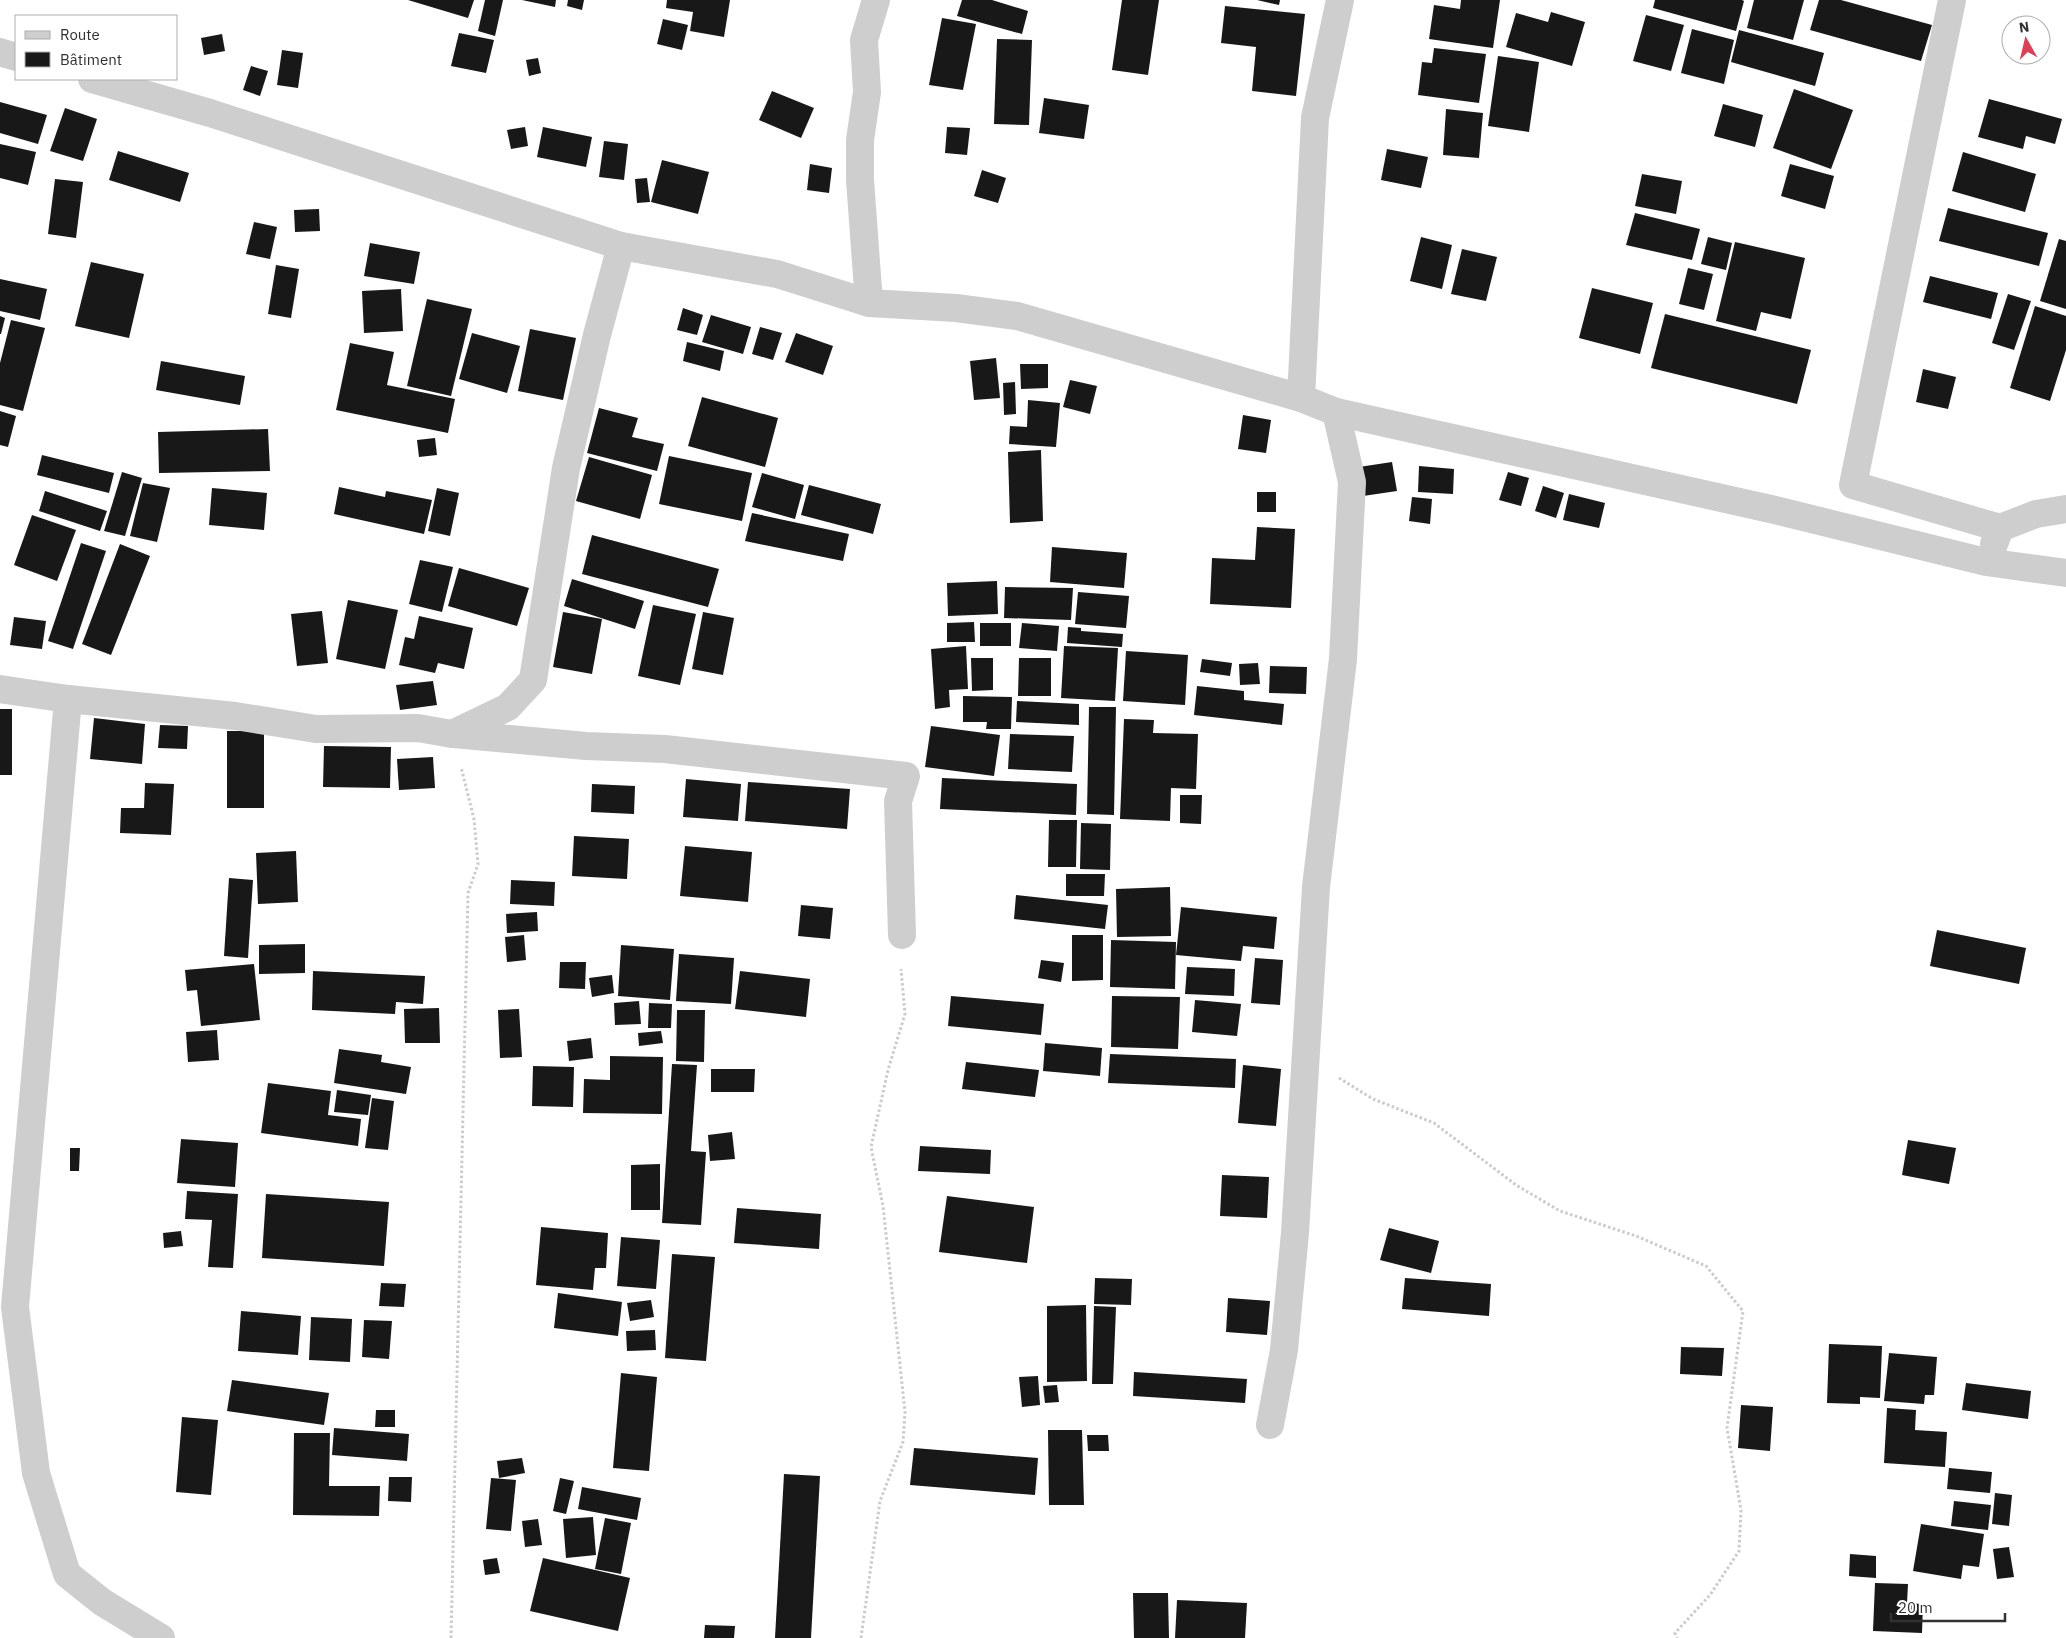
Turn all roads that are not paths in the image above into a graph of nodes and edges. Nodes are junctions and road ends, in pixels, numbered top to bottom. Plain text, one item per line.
1 (876, 0) edge
2 (1340, 0) edge
3 (1952, 0) edge
4 (0, 52) edge
5 (15, 57) edge
6 (95, 80) edge
7 (621, 246) junction
8 (869, 303) junction
9 (1300, 398) junction
10 (1336, 412) junction
11 (2066, 509) edge
12 (2000, 528) junction
13 (1986, 562) junction
14 (2066, 573) edge
15 (0, 689) edge
16 (68, 699) junction
17 (452, 734) junction
18 (902, 934) road end
19 (1270, 1425) dead end
20 (161, 1638) edge

1 - 8 street
2 - 9 street
3 - 12 street
4 - 5 street
6 - 7 street
7 - 8 street
7 - 17 street
8 - 9 street
9 - 10 street
10 - 13 street
10 - 19 street
11 - 12 street
12 - 13 street
13 - 14 street
15 - 16 street
16 - 17 street
16 - 20 street
17 - 18 street

